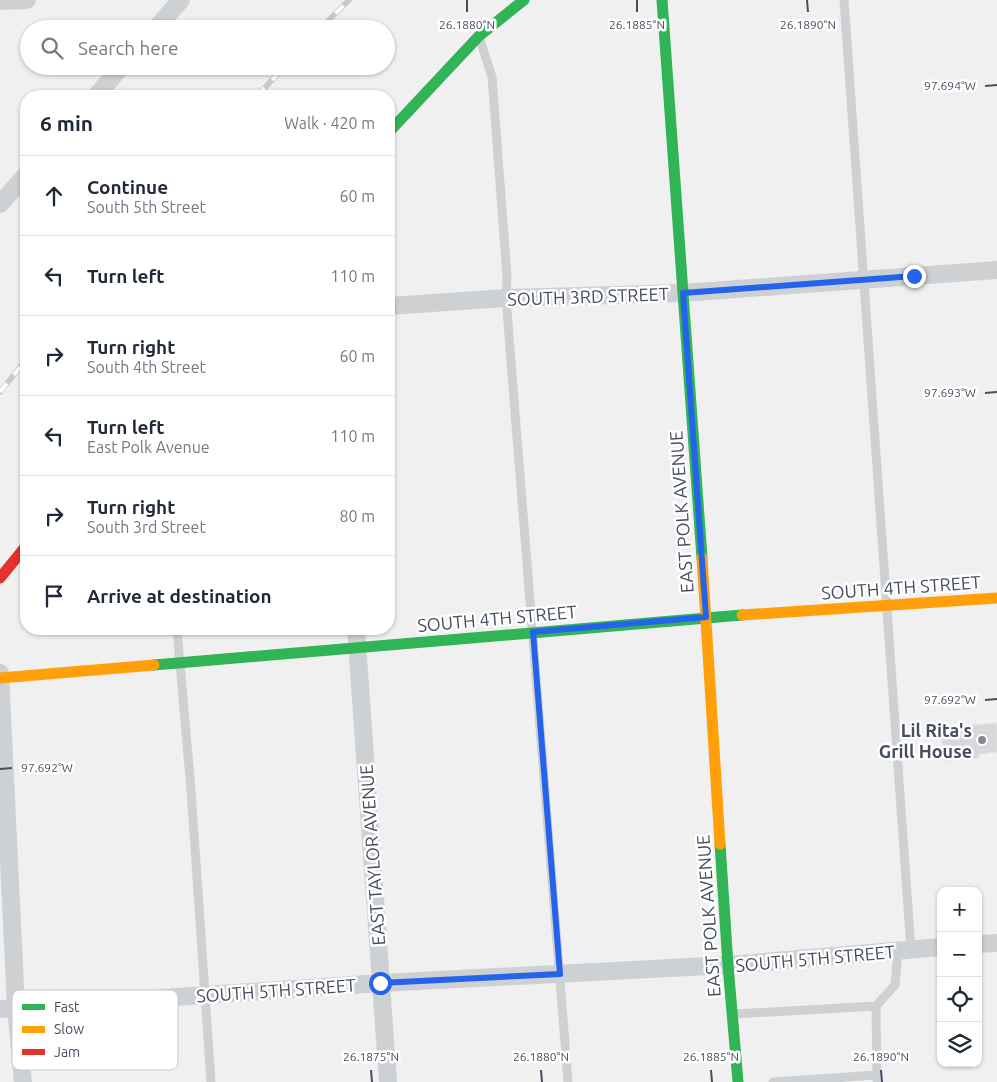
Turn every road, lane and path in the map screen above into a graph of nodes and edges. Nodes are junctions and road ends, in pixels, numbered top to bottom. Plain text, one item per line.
1 (27, 0) edge
2 (181, 0) edge
3 (524, 0) edge
4 (662, 0) edge
5 (844, 0) edge
6 (0, 2) edge
7 (164, 20) edge
8 (479, 36) junction
9 (114, 75) edge
10 (101, 90) edge
11 (395, 126) edge
12 (20, 182) edge
13 (0, 204) edge
14 (997, 270) edge
15 (864, 280) junction
16 (683, 293) junction
17 (506, 298) junction
18 (395, 306) edge
19 (20, 553) edge
20 (0, 578) edge
21 (997, 598) edge
22 (887, 605) junction
23 (706, 617) junction
24 (533, 632) junction
25 (177, 635) edge
26 (356, 635) edge
27 (357, 648) junction
28 (179, 662) junction
29 (0, 673) edge
30 (0, 678) edge
31 (2, 743) edge
32 (997, 943) edge
33 (982, 944) edge
34 (937, 948) edge
35 (904, 950) junction
36 (728, 965) junction
37 (560, 974) junction
38 (380, 983) junction
39 (204, 995) junction
40 (178, 997) edge
41 (876, 1006) junction
42 (8, 1008) edge
43 (732, 1014) junction
44 (12, 1028) edge
45 (877, 1079) edge
46 (211, 1082) edge
47 (388, 1082) edge
48 (568, 1082) edge
49 (738, 1082) edge
50 (773, 1082) edge

1 - 6 street
2 - 7 street
3 - 8 street
4 - 16 street, EAST POLK AVENUE
5 - 15 lane
8 - 11 street
8 - 17 lane
9 - 10 street
12 - 13 street
14 - 15 street, SOUTH 3RD STREET
15 - 16 street, SOUTH 3RD STREET
15 - 22 lane
16 - 17 street, SOUTH 3RD STREET
16 - 23 street, EAST POLK AVENUE
17 - 18 street, SOUTH 3RD STREET
17 - 24 lane
19 - 20 street
21 - 22 street, SOUTH 4TH STREET
22 - 23 street, SOUTH 4TH STREET
22 - 35 lane
23 - 24 street, SOUTH 4TH STREET
23 - 36 street, EAST POLK AVENUE
24 - 27 street, SOUTH 4TH STREET
24 - 37 lane
25 - 28 lane
26 - 27 street, EAST TAYLOR AVENUE
27 - 28 street, SOUTH 4TH STREET
27 - 38 street, EAST TAYLOR AVENUE
28 - 30 street, SOUTH 4TH STREET
28 - 39 lane
29 - 30 street
30 - 31 street
31 - 42 street
32 - 33 street
34 - 35 street, SOUTH 5TH STREET
35 - 36 street, SOUTH 5TH STREET
35 - 41 lane
36 - 37 street, SOUTH 5TH STREET
36 - 43 street, EAST POLK AVENUE
37 - 38 street, SOUTH 5TH STREET
37 - 48 lane
38 - 39 street, SOUTH 5TH STREET
38 - 47 street, EAST TAYLOR AVENUE
39 - 40 street, SOUTH 5TH STREET
39 - 46 lane
41 - 43 lane
41 - 45 lane
42 - 44 street
43 - 49 street, EAST POLK AVENUE
45 - 50 lane

